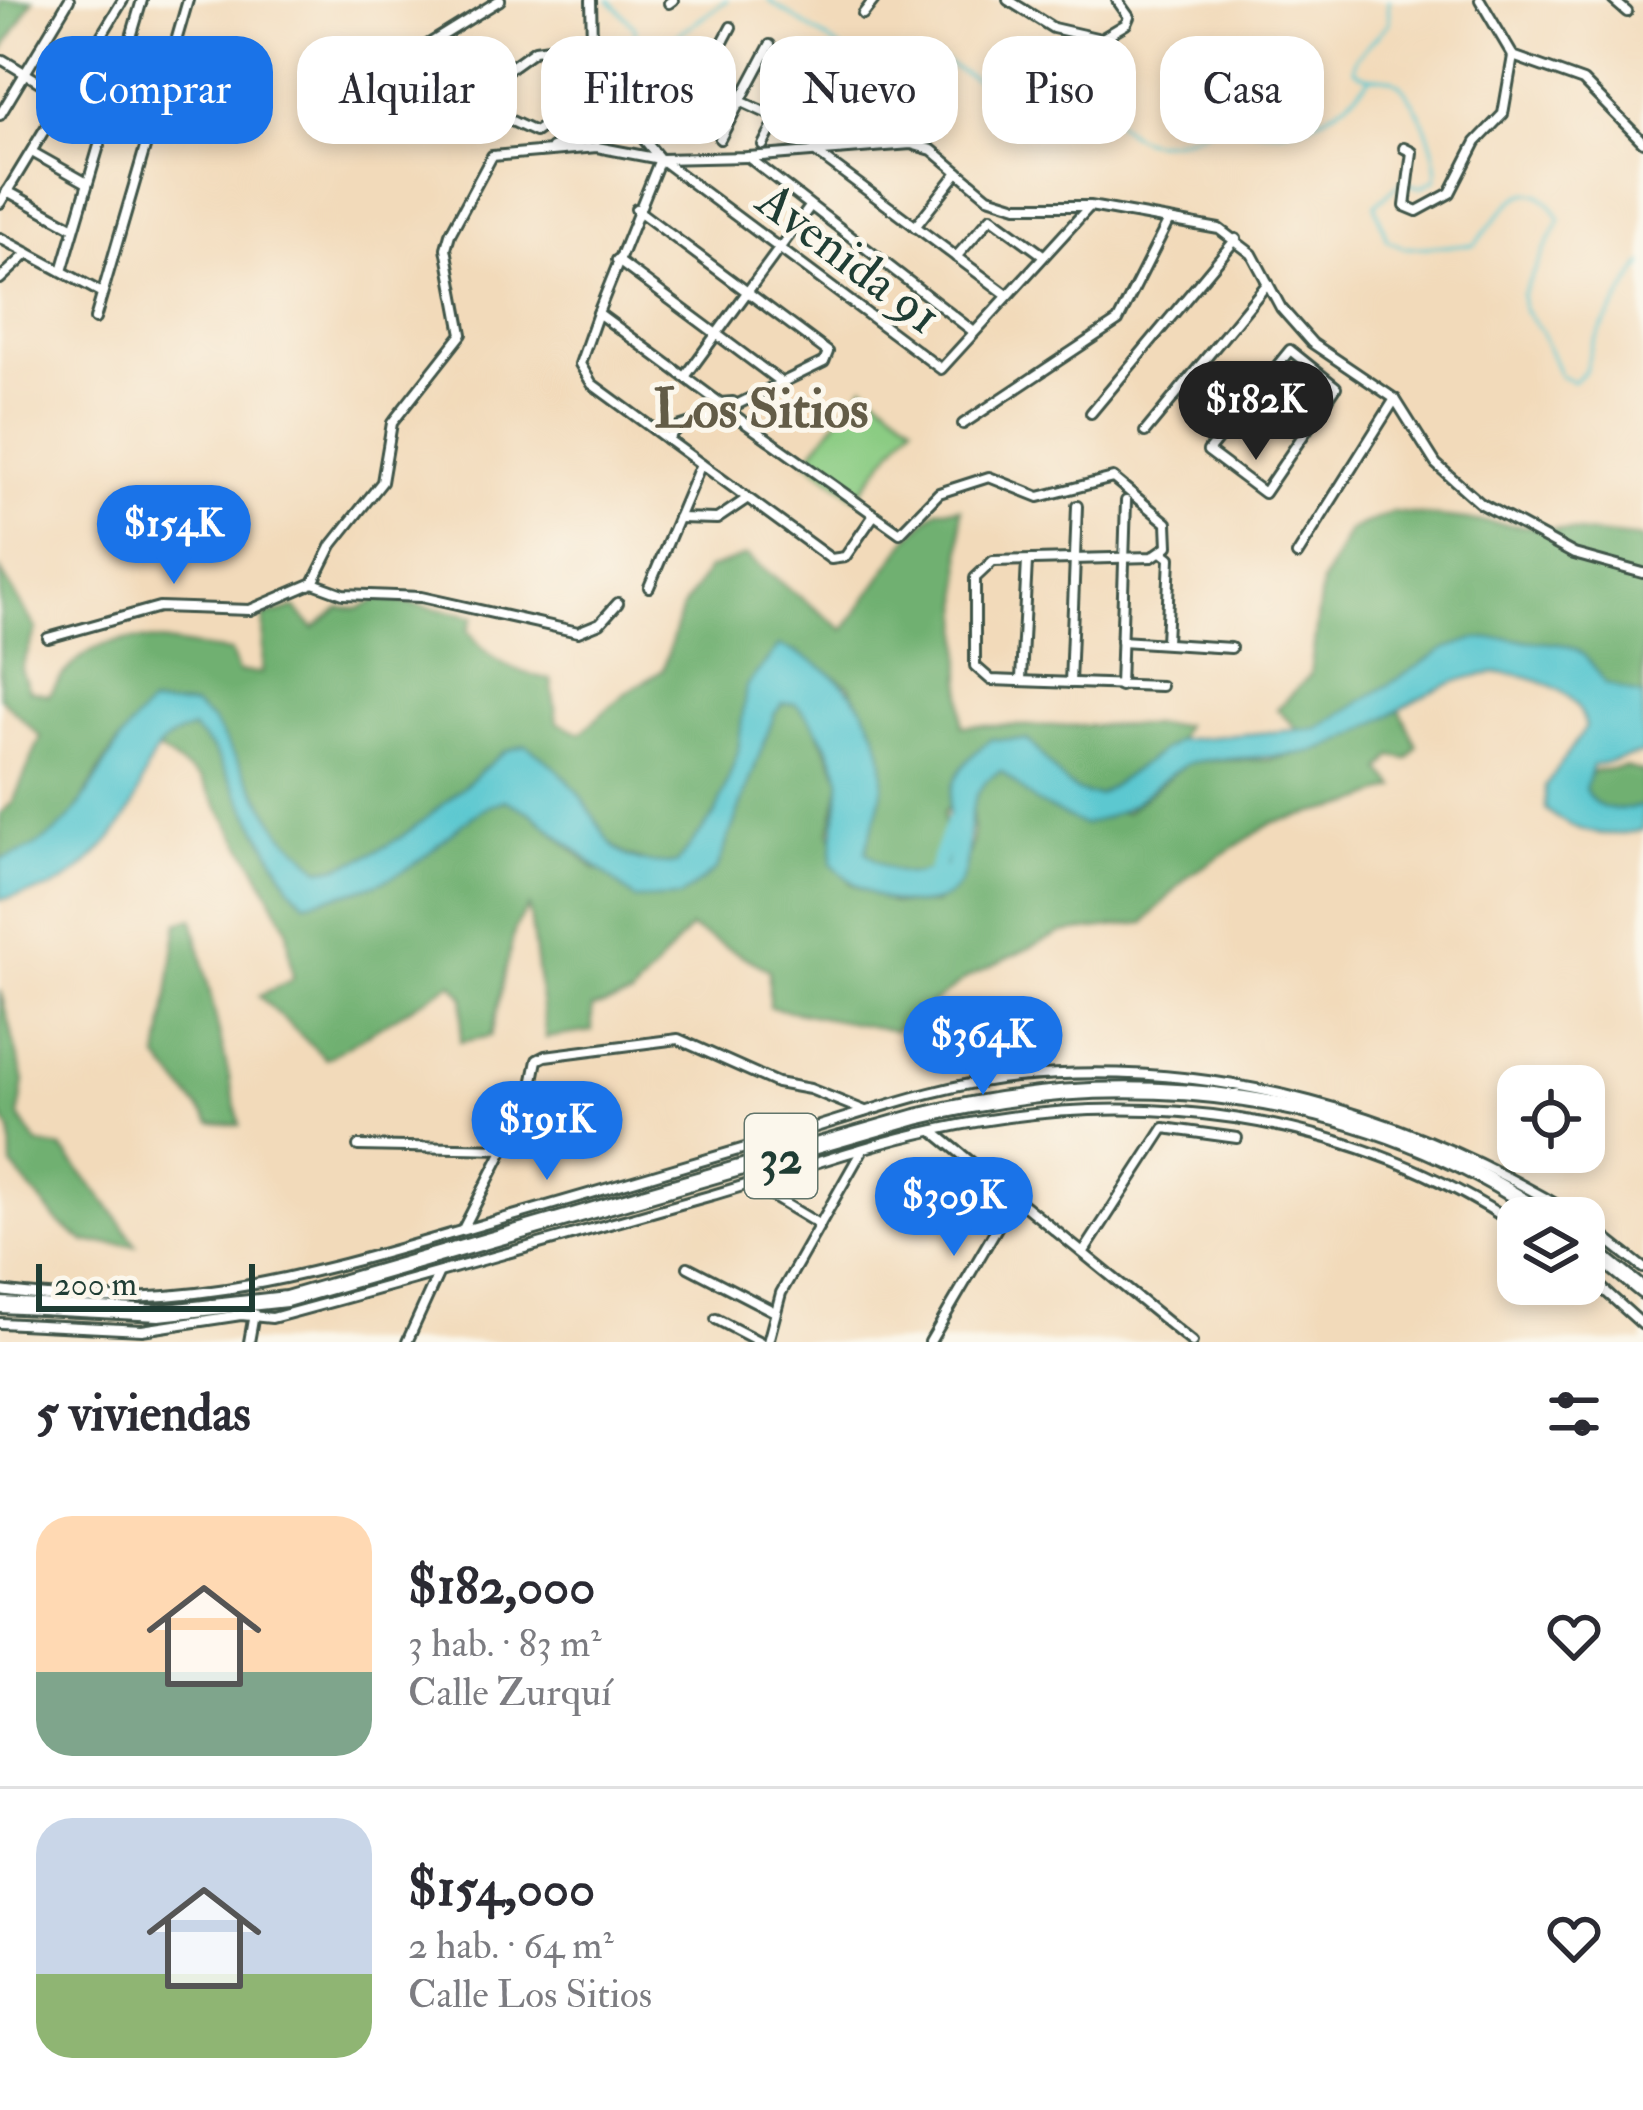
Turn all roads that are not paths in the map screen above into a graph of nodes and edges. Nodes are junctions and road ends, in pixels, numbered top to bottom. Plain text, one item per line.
1 (69, 0) edge
2 (142, 0) edge
3 (188, 0) edge
4 (500, 0) edge
5 (591, 0) edge
6 (874, 0) edge
7 (1118, 0) edge
8 (1480, 0) edge
9 (1613, 0) edge
10 (1012, 1) edge
11 (120, 4) edge
12 (1627, 12) dead end
13 (862, 14) dead end
14 (137, 15) junction
15 (731, 27) dead end
16 (101, 36) edge
17 (131, 36) edge
18 (178, 36) edge
19 (442, 36) edge
20 (592, 36) edge
21 (726, 36) edge
22 (1513, 56) junction
23 (3, 60) edge
24 (760, 63) edge
25 (25, 74) junction
26 (36, 80) edge
27 (736, 97) edge
28 (740, 99) junction
29 (736, 107) edge
30 (760, 110) edge
31 (0, 115) edge
32 (1643, 142) edge
33 (37, 144) edge
34 (99, 144) edge
35 (147, 144) edge
36 (561, 144) edge
37 (647, 144) edge
38 (1404, 148) dead end
39 (32, 152) junction
40 (538, 152) junction
41 (817, 153) junction
42 (748, 157) junction
43 (660, 159) junction
44 (958, 172) junction
45 (87, 182) junction
46 (7, 191) junction
47 (0, 203) edge
48 (1090, 206) junction
49 (808, 208) junction
50 (636, 209) junction
51 (1169, 220) junction
52 (915, 227) junction
53 (74, 228) junction
54 (0, 238) edge
55 (1236, 239) junction
56 (778, 249) junction
57 (28, 253) junction
58 (1043, 255) junction
59 (956, 257) junction
60 (617, 260) junction
61 (62, 272) junction
62 (0, 279) edge
63 (1268, 283) junction
64 (748, 290) junction
65 (102, 293) junction
66 (1006, 294) junction
67 (598, 313) junction
68 (95, 319) dead end
69 (718, 332) junction
70 (974, 332) junction
71 (1312, 343) junction
72 (1304, 356) junction
73 (685, 377) junction
74 (782, 383) junction
75 (1395, 399) junction
76 (720, 408) junction
77 (735, 410) junction
78 (1091, 412) dead end
79 (962, 424) dead end
80 (1145, 432) dead end
81 (667, 439) junction
82 (701, 464) junction
83 (748, 498) junction
84 (1126, 501) dead end
85 (1077, 506) dead end
86 (678, 518) junction
87 (872, 518) junction
88 (1162, 552) junction
89 (1297, 555) dead end
90 (1124, 557) junction
91 (1027, 562) junction
92 (1076, 562) junction
93 (1643, 573) edge
94 (314, 583) junction
95 (650, 586) dead end
96 (618, 603) dead end
97 (48, 638) dead end
98 (1121, 641) junction
99 (1166, 642) junction
100 (1231, 648) dead end
101 (1021, 680) junction
102 (1070, 683) junction
103 (1120, 686) junction
104 (1161, 686) dead end
105 (1280, 1099) junction
106 (914, 1101) junction
107 (866, 1112) junction
108 (916, 1117) junction
109 (930, 1131) junction
110 (1237, 1138) dead end
111 (358, 1146) dead end
112 (506, 1149) junction
113 (1442, 1149) junction
114 (862, 1152) junction
115 (765, 1192) dead end
116 (1015, 1197) junction
117 (1516, 1197) edge
118 (1536, 1197) edge
119 (1497, 1215) edge
120 (820, 1225) junction
121 (462, 1231) junction
122 (1605, 1239) edge
123 (468, 1249) junction
124 (1083, 1253) junction
125 (1605, 1260) edge
126 (688, 1267) dead end
127 (1643, 1268) edge
128 (439, 1273) junction
129 (240, 1278) dead end
130 (0, 1291) edge
131 (1605, 1291) edge
132 (1643, 1291) edge
133 (245, 1304) junction
134 (0, 1305) edge
135 (775, 1312) junction
136 (716, 1319) dead end
137 (100, 1322) junction
138 (0, 1323) edge
139 (1643, 1325) edge
140 (249, 1342) edge
141 (407, 1342) edge
142 (764, 1342) edge
143 (930, 1342) edge
144 (1192, 1342) edge

1 - 25 street
2 - 14 street
3 - 18 street
4 - 19 street
5 - 20 street
6 - 13 street
7 - 10 street
8 - 22 street
9 - 12 street
11 - 14 street
11 - 16 street
14 - 17 street
15 - 21 street
22 - 32 street
22 - 38 street
23 - 25 street
24 - 28 street
25 - 26 street
25 - 31 street
27 - 28 street
28 - 29 street
28 - 30 street
33 - 39 street
34 - 45 street
35 - 65 street
36 - 40 street
37 - 43 street
39 - 45 street
39 - 46 street
40 - 43 street
40 - 94 street
41 - 42 street
41 - 44 street
41 - 52 street
42 - 43 street
42 - 49 street
43 - 50 street
43 - 56 street, Avenida 91
44 - 48 street
44 - 52 street
45 - 53 street
46 - 47 street
46 - 53 street
48 - 51 street
48 - 58 street
49 - 56 street
49 - 70 street
50 - 60 street
50 - 64 street
51 - 55 street
51 - 79 street
52 - 59 street
53 - 61 street
54 - 57 street
55 - 63 street
55 - 78 street
56 - 64 street
56 - 70 street, Avenida 91
57 - 61 street
57 - 62 street
58 - 59 street
58 - 66 street
59 - 66 street
60 - 67 street
60 - 69 street
61 - 65 street
63 - 71 street
63 - 80 street
64 - 69 street
64 - 74 street
65 - 68 street
66 - 70 street
67 - 73 street
67 - 81 street
69 - 73 street
69 - 74 street
71 - 72 street
71 - 75 street
72 - 72 street
73 - 76 street
74 - 77 street
75 - 89 street
75 - 93 street
76 - 77 street
76 - 77 street
76 - 81 street
77 - 87 street
81 - 82 street
82 - 83 street
82 - 86 street
83 - 86 street
83 - 87 street
84 - 90 street
85 - 92 street
86 - 95 street
87 - 88 street
88 - 90 street
88 - 99 street
90 - 92 street
90 - 98 street
91 - 92 street
91 - 101 street
91 - 101 street
92 - 102 street
94 - 96 street
94 - 97 street
98 - 99 street
98 - 103 street
99 - 100 street
101 - 102 street
102 - 103 street
103 - 104 street
105 - 106 street
105 - 108 highway, 32
105 - 113 highway, 32
106 - 107 street
106 - 108 street
107 - 112 street
107 - 121 street
108 - 123 highway, 32
109 - 114 street
109 - 116 street
109 - 119 street
110 - 124 street
111 - 112 street
112 - 121 street
113 - 117 highway, 32
113 - 118 street
114 - 120 street
114 - 128 street
115 - 120 street
116 - 124 street
116 - 143 street
120 - 135 street
121 - 123 street
121 - 133 street
122 - 127 street
123 - 133 highway, 32
124 - 144 street
125 - 132 highway
126 - 135 street
128 - 133 street
128 - 141 street
129 - 133 street
130 - 133 street
131 - 139 street
133 - 137 highway, 32
133 - 140 street
134 - 137 highway, 32
135 - 142 street
136 - 142 street
137 - 138 street

